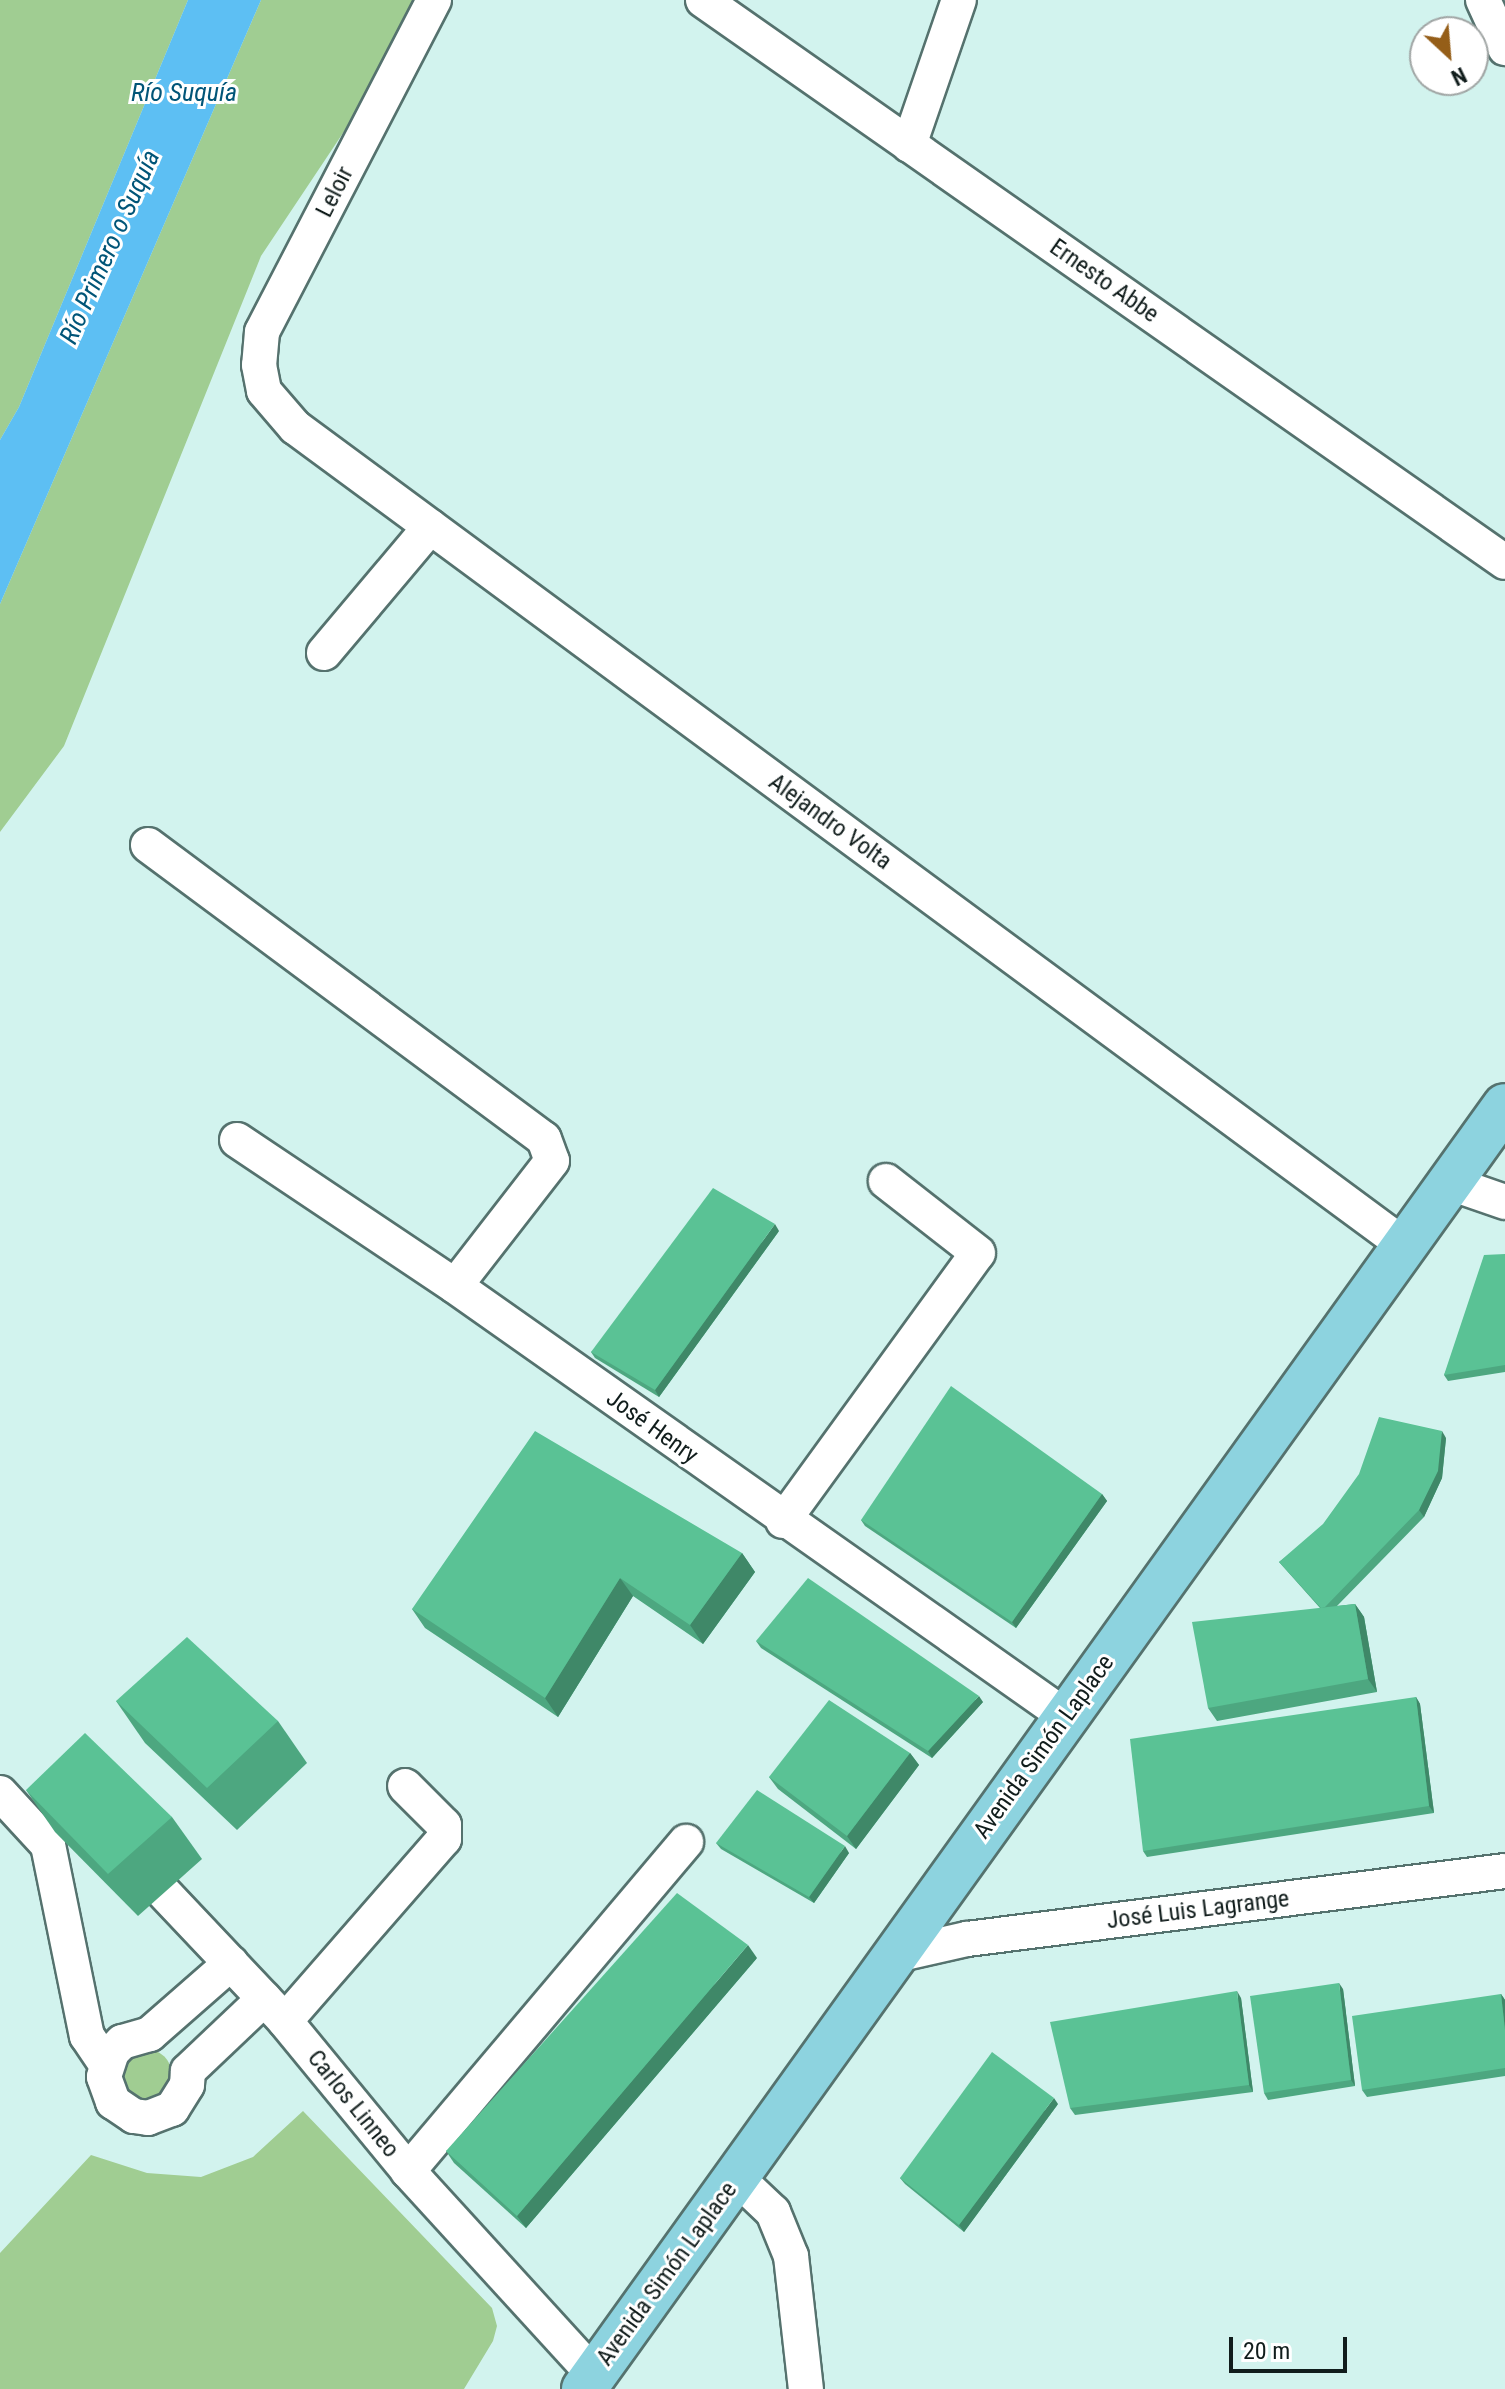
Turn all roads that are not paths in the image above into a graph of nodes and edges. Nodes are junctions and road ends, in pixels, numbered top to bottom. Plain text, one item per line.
1 (434, 0) edge
2 (703, 0) edge
3 (959, 0) edge
4 (1483, 0) edge
5 (1505, 48) edge
6 (909, 145) junction
7 (264, 391) joint
8 (430, 527) junction
9 (1505, 562) edge
10 (324, 653) dead end
11 (148, 845) dead end
12 (1505, 1106) edge
13 (237, 1140) dead end
14 (886, 1181) dead end
15 (1450, 1183) junction
16 (1505, 1202) edge
17 (1404, 1245) junction
18 (455, 1286) junction
19 (783, 1521) junction
20 (1067, 1717) junction
21 (405, 1786) dead end
22 (0, 1793) edge
23 (109, 1835) edge
24 (686, 1842) dead end
25 (1505, 1871) edge
26 (892, 1956) junction
27 (231, 1963) junction
28 (274, 2010) junction
29 (106, 2064) junction
30 (408, 2171) junction
31 (736, 2177) junction
32 (589, 2382) edge
33 (806, 2389) edge

1 - 7 street, Leloir
2 - 6 street, Ernesto Abbe
3 - 6 street
4 - 5 street
6 - 9 street, Ernesto Abbe
7 - 8 street, Alejandro Volta
8 - 10 street
8 - 17 street, Alejandro Volta
11 - 18 street
12 - 15 main road, Avenida Simón Laplace
13 - 18 street, José Henry
14 - 19 street
15 - 16 street
15 - 17 main road, Avenida Simón Laplace
17 - 20 main road, Avenida Simón Laplace
18 - 19 street, José Henry
19 - 20 street, José Henry
20 - 26 main road, Avenida Simón Laplace
21 - 28 street
22 - 29 street
23 - 27 street, Carlos Linneo
24 - 30 street
25 - 26 street, José Luis Lagrange
26 - 31 main road, Avenida Simón Laplace
27 - 28 street, Carlos Linneo
27 - 29 street
28 - 29 street
28 - 30 street, Carlos Linneo
30 - 32 street, Carlos Linneo
31 - 32 main road, Avenida Simón Laplace
31 - 33 street

